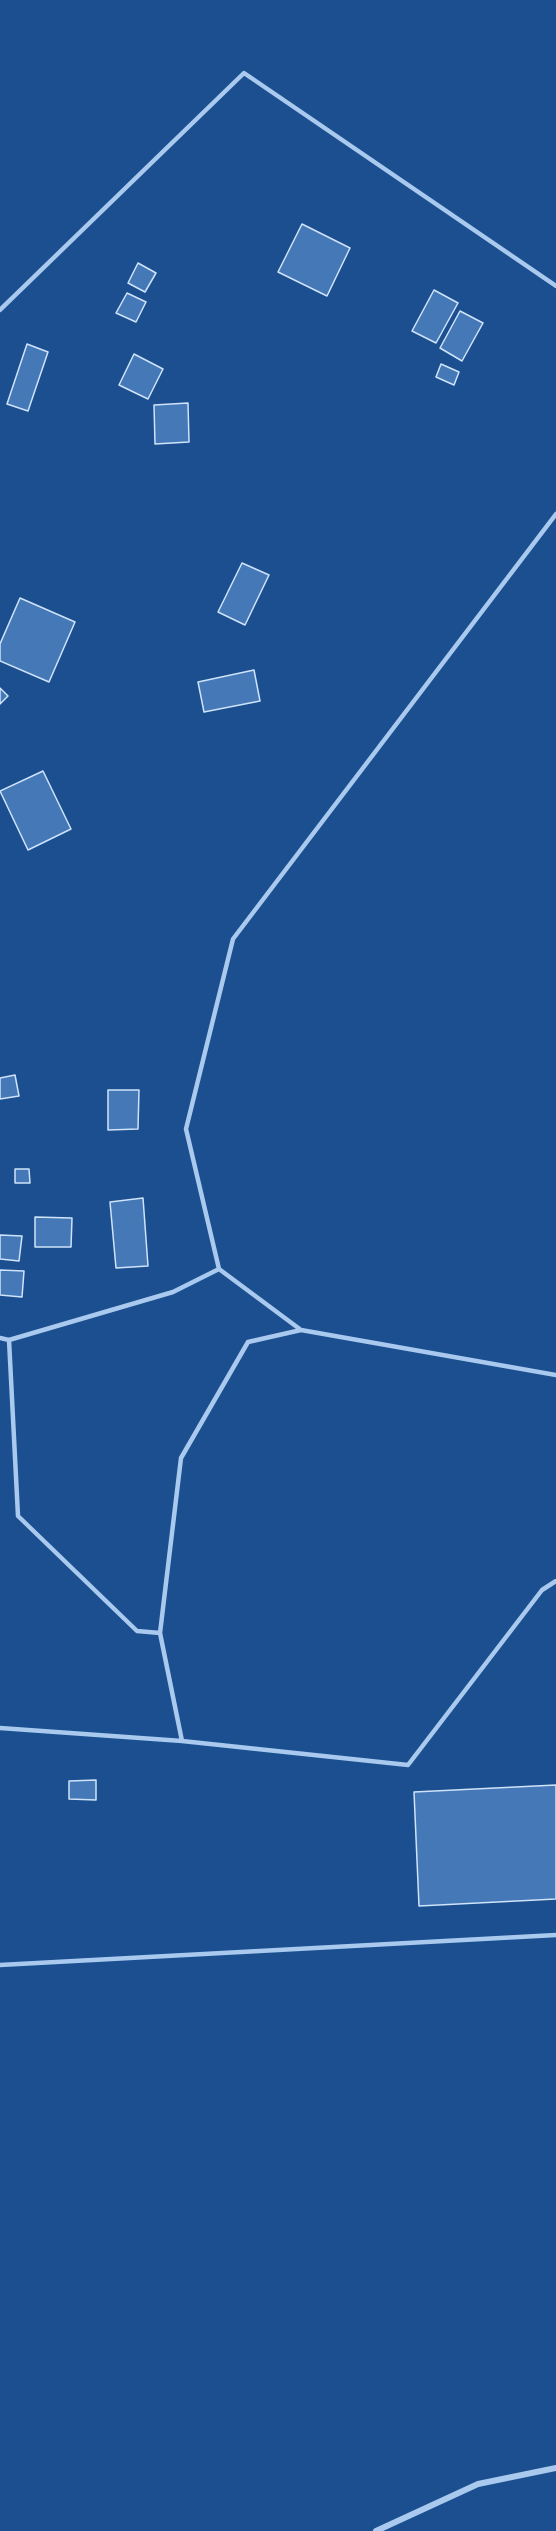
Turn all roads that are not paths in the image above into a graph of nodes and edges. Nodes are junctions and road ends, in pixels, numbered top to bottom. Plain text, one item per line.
1 (556, 286) edge
2 (0, 310) edge
3 (556, 514) edge
4 (219, 1269) junction
5 (301, 1330) junction
6 (0, 1338) edge
7 (9, 1340) junction
8 (556, 1375) edge
9 (556, 1581) edge
10 (160, 1633) junction
11 (0, 1728) edge
12 (183, 1741) junction
13 (556, 1935) edge
14 (0, 1965) edge
15 (556, 2468) edge
16 (376, 2531) edge

1 - 2 lane
3 - 4 lane
4 - 5 lane
4 - 7 lane
5 - 8 lane
5 - 10 lane
6 - 7 lane
7 - 10 lane
9 - 12 lane
10 - 12 lane
11 - 12 lane
13 - 14 lane
15 - 16 street

